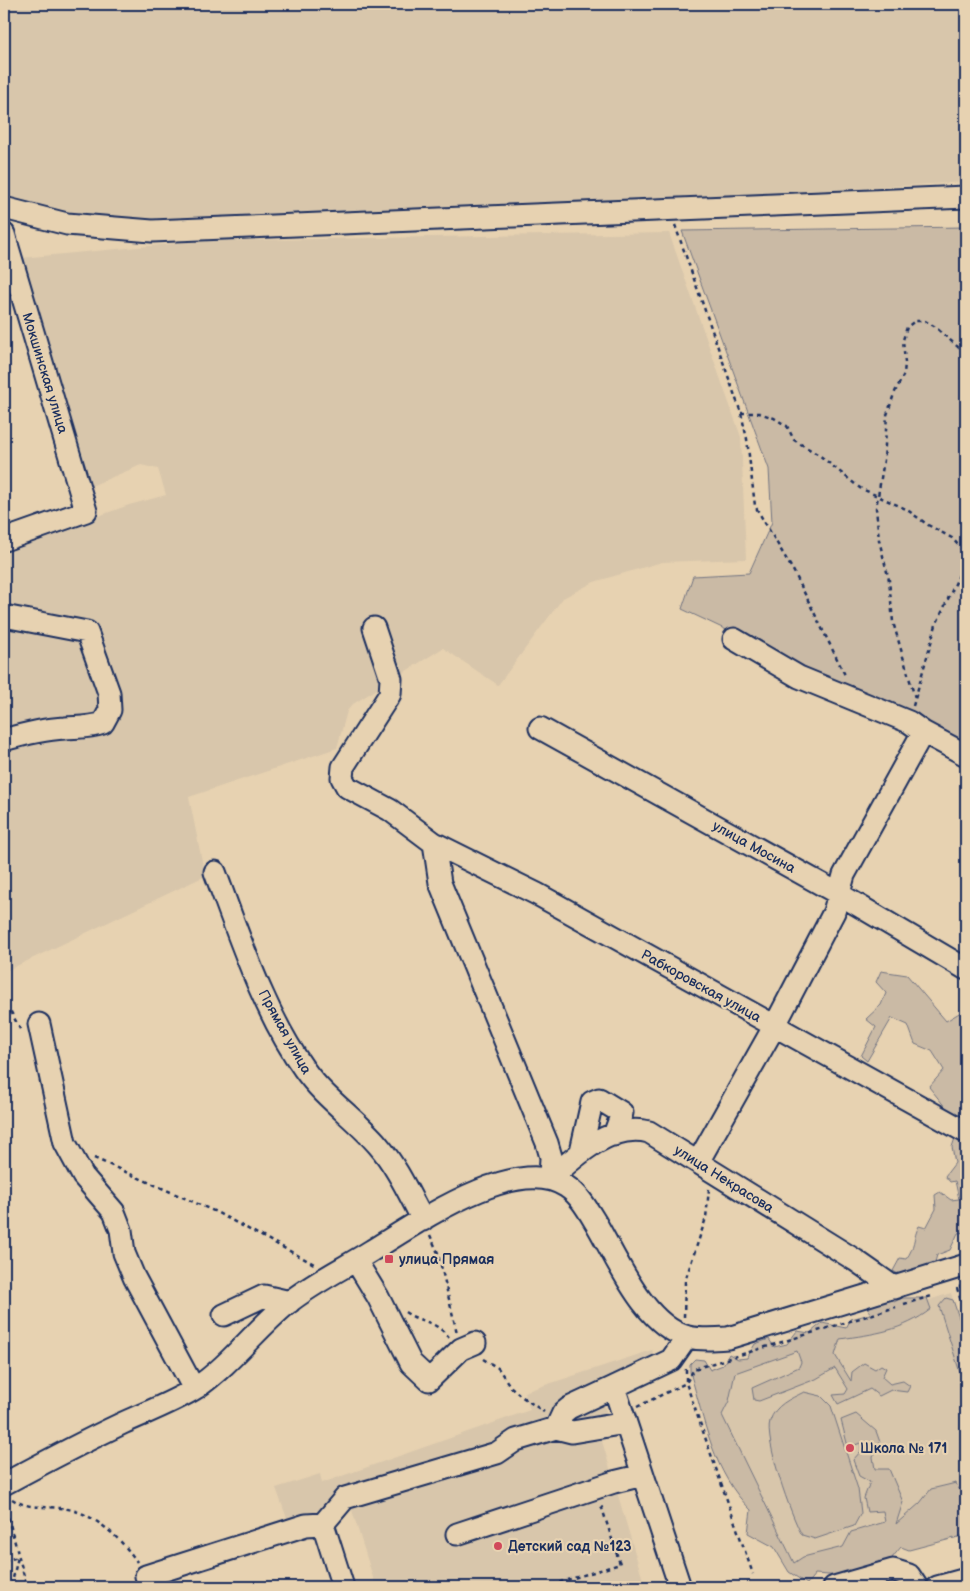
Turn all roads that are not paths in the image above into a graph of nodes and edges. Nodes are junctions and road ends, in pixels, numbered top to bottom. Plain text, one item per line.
1 (966, 197) edge
2 (4, 208) edge
3 (4, 234) edge
4 (4, 540) edge
5 (4, 616) edge
6 (374, 628) dead end
7 (734, 639) dead end
8 (916, 727) junction
9 (540, 728) dead end
10 (4, 740) edge
11 (966, 755) edge
12 (434, 843) junction
13 (215, 872) dead end
14 (839, 894) junction
15 (966, 969) edge
16 (39, 1024) dead end
17 (774, 1027) junction
18 (966, 1132) edge
19 (614, 1135) junction
20 (580, 1151) junction
21 (702, 1166) junction
22 (550, 1179) junction
23 (423, 1220) junction
24 (356, 1261) junction
25 (966, 1265) edge
26 (895, 1288) junction
27 (290, 1302) junction
28 (224, 1315) dead end
29 (687, 1337) junction
30 (468, 1346) road end
31 (614, 1387) junction
32 (194, 1389) junction
33 (624, 1418) junction
34 (556, 1428) junction
35 (643, 1475) junction
36 (5, 1489) edge
37 (323, 1524) junction
38 (457, 1534) dead end
39 (146, 1576) road end
40 (966, 1578) edge
41 (343, 1587) edge
42 (680, 1587) edge
43 (834, 1587) edge
44 (917, 1587) edge
45 (936, 1587) edge

1 - 2 street
3 - 4 street, Мокшинская улица
5 - 10 street
6 - 12 street, Рабкоровская улица
7 - 8 street
8 - 11 street
8 - 14 street
9 - 14 street, улица Мосина
12 - 17 street, Рабкоровская улица
12 - 22 street
13 - 23 street, Прямая улица
14 - 15 street, улица Мосина
14 - 17 street
16 - 32 street
17 - 18 street, Рабкоровская улица
17 - 21 street
19 - 20 street, улица Некрасова
19 - 20 street
19 - 21 street, улица Некрасова
20 - 22 street, улица Некрасова
21 - 26 street, улица Некрасова
22 - 23 street
22 - 29 street
23 - 24 street
24 - 27 street
24 - 30 street
25 - 26 street
26 - 29 street
27 - 28 street
27 - 32 street
29 - 31 street
31 - 33 street
31 - 34 street
32 - 36 street
33 - 34 street
33 - 35 street
34 - 37 street
35 - 38 street
35 - 42 street
37 - 39 street
37 - 41 street
40 - 45 street
43 - 44 street

